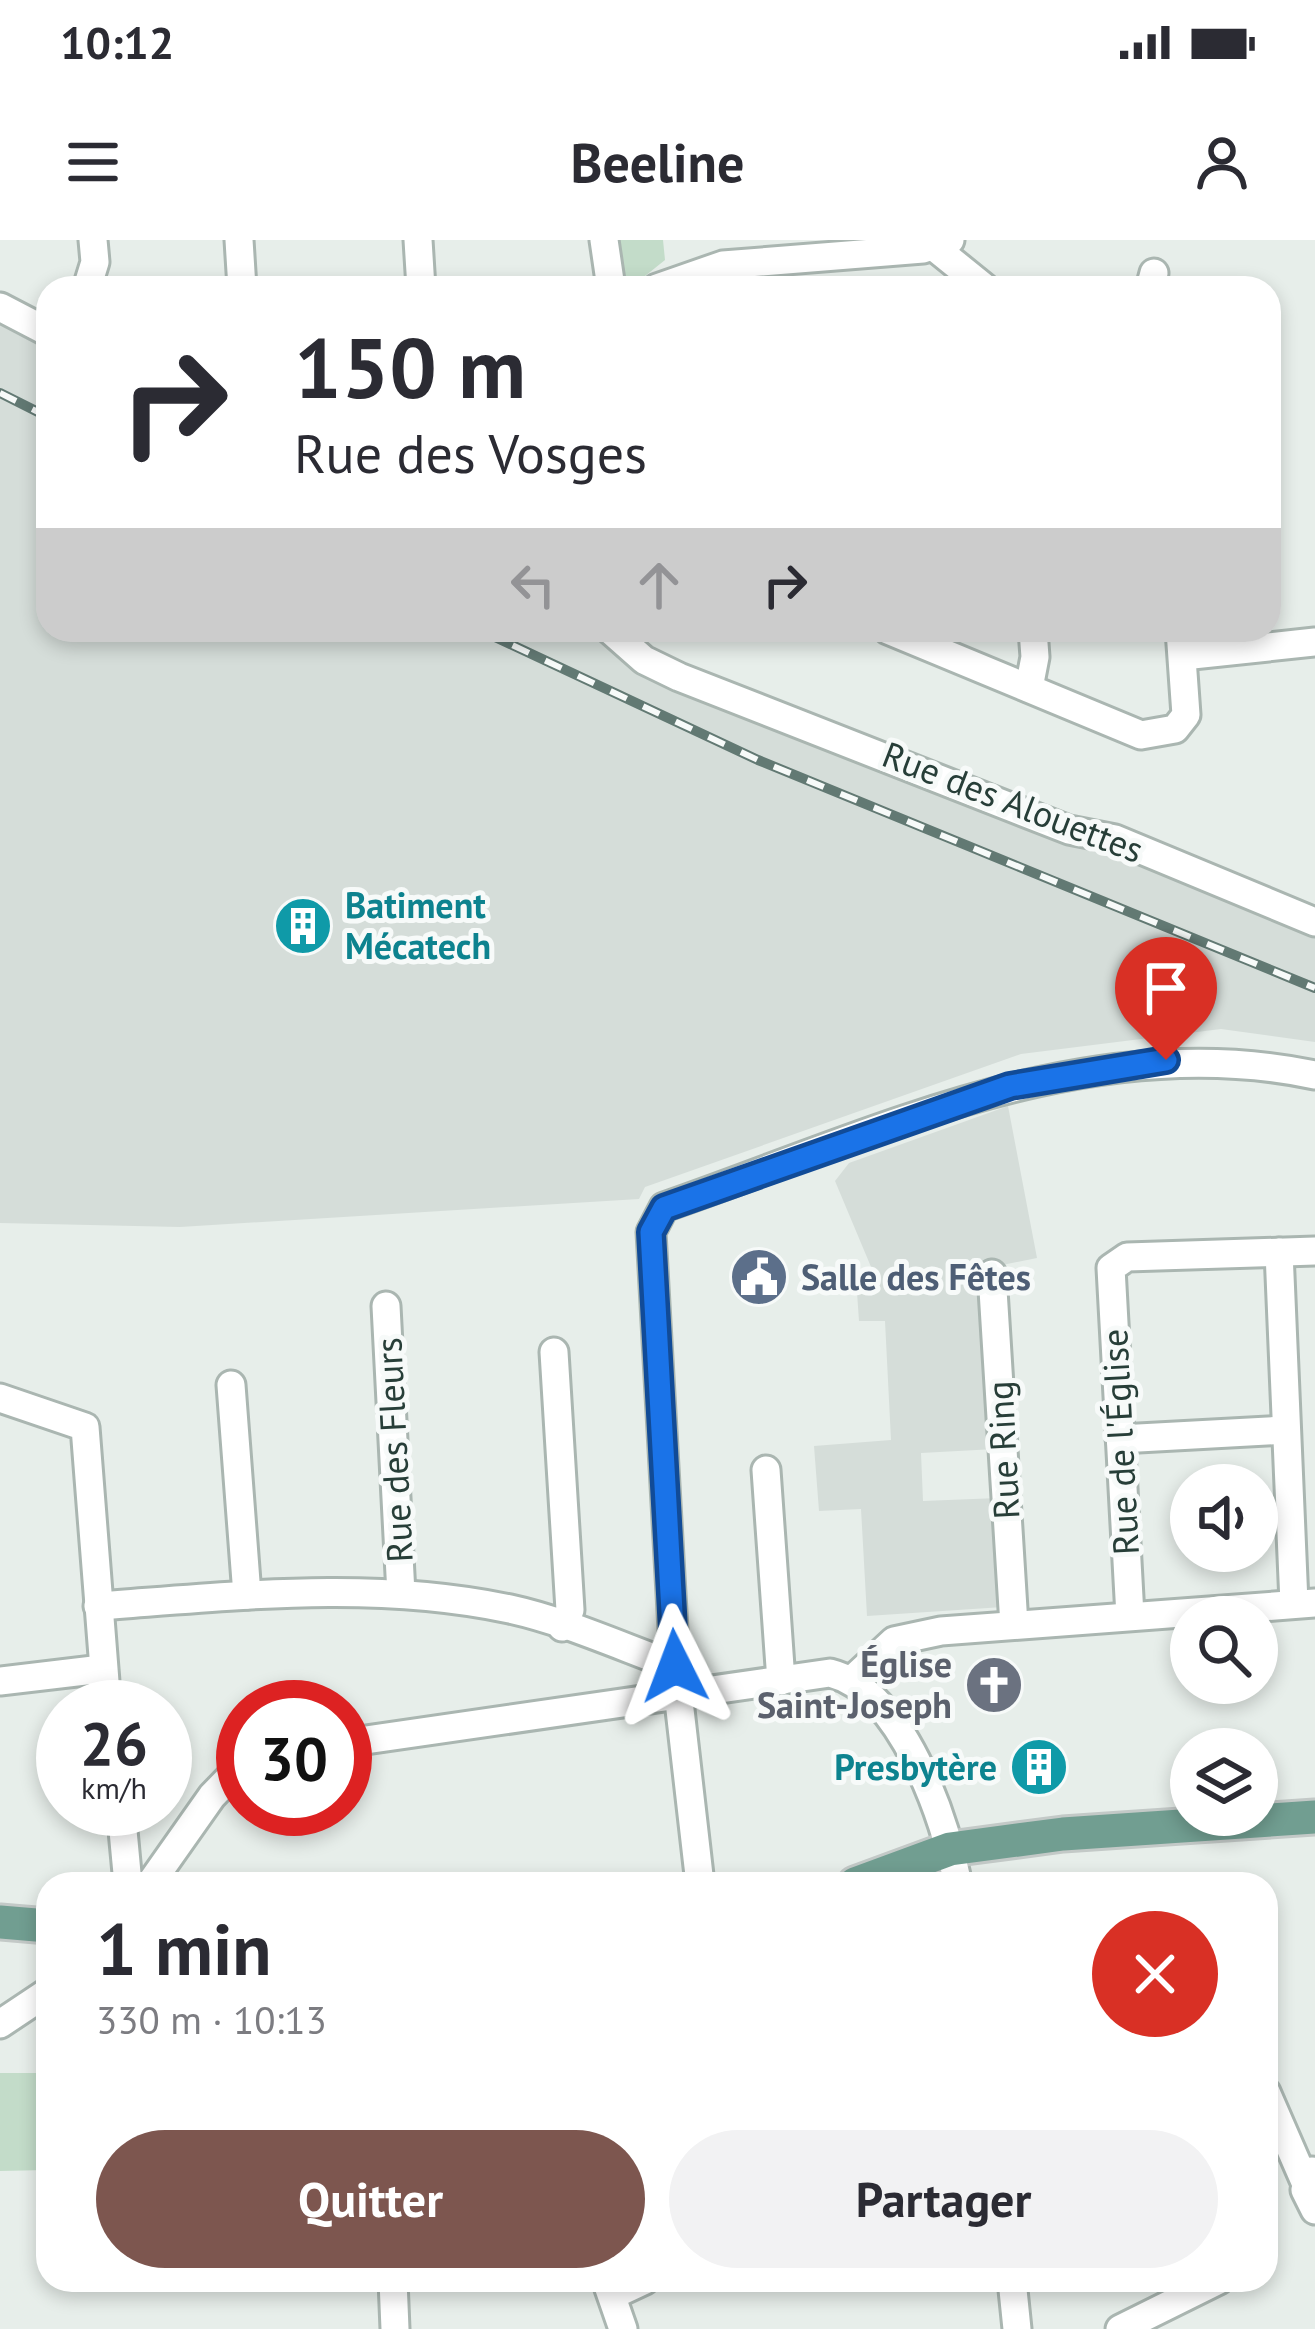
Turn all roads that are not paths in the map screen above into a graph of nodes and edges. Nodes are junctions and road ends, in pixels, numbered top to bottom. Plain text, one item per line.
1 (93, 240) edge
2 (239, 240) edge
3 (418, 240) edge
4 (604, 240) edge
5 (941, 243) edge
6 (784, 250) edge
7 (91, 276) edge
8 (241, 276) edge
9 (421, 276) edge
10 (609, 276) edge
11 (692, 276) edge
12 (974, 276) edge
13 (0, 307) edge
14 (36, 326) edge
15 (624, 642) edge
16 (650, 642) edge
17 (917, 642) edge
18 (1034, 642) edge
19 (1315, 642) edge
20 (1182, 643) edge
21 (709, 685) junction
22 (1029, 688) junction
23 (1315, 922) edge
24 (1315, 1076) edge
25 (1315, 1251) edge
26 (1279, 1252) junction
27 (992, 1274) dead end
28 (386, 1306) dead end
29 (554, 1352) dead end
30 (231, 1385) dead end
31 (0, 1398) edge
32 (1286, 1430) junction
33 (1120, 1439) junction
34 (766, 1470) dead end
35 (401, 1594) junction
36 (247, 1595) junction
37 (1304, 1603) edge
38 (98, 1606) junction
39 (1130, 1616) junction
40 (1014, 1625) junction
41 (562, 1627) junction
42 (102, 1670) junction
43 (678, 1679) junction
44 (853, 1679) junction
45 (103, 1680) edge
46 (0, 1681) edge
47 (781, 1681) junction
48 (372, 1740) edge
49 (216, 1792) edge
50 (1313, 1816) edge
51 (124, 1836) edge
52 (954, 1867) edge
53 (127, 1872) edge
54 (158, 1872) edge
55 (699, 1872) edge
56 (0, 1922) edge
57 (36, 1925) edge
58 (36, 2000) edge
59 (0, 2024) edge
60 (1278, 2115) edge
61 (1310, 2175) edge
62 (1315, 2210) edge
63 (393, 2292) edge
64 (611, 2292) edge
65 (1013, 2292) edge
66 (1196, 2292) edge
67 (395, 2329) edge
68 (623, 2329) edge
69 (1017, 2329) edge
70 (1120, 2329) edge

1 - 7 street
2 - 8 street
3 - 9 street
4 - 10 street
5 - 6 street
5 - 12 street
6 - 11 street
13 - 14 street
15 - 21 street, Rue des Alouettes
16 - 21 street, Rue des Alouettes
17 - 22 street
18 - 22 street
19 - 20 street
20 - 22 street
21 - 23 street, Rue des Alouettes
24 - 43 street
25 - 26 street
26 - 32 street
26 - 33 street, Rue de l'Église
27 - 40 street, Rue Ring
28 - 35 street, Rue des Fleurs
29 - 41 street
30 - 36 street
31 - 38 street
32 - 33 street
32 - 37 street
33 - 39 street, Rue de l'Église
34 - 47 street
35 - 36 street
35 - 41 street
36 - 38 street
37 - 39 street
38 - 42 street
39 - 40 street
40 - 44 street
41 - 43 street
42 - 45 street
42 - 46 street
43 - 47 street
43 - 48 street
43 - 55 street
44 - 47 street
44 - 52 street
49 - 54 street
50 - 52 main road
51 - 53 street
56 - 57 main road
58 - 59 street
60 - 61 street
61 - 62 street
63 - 67 street
64 - 68 street
65 - 69 street
66 - 70 street

